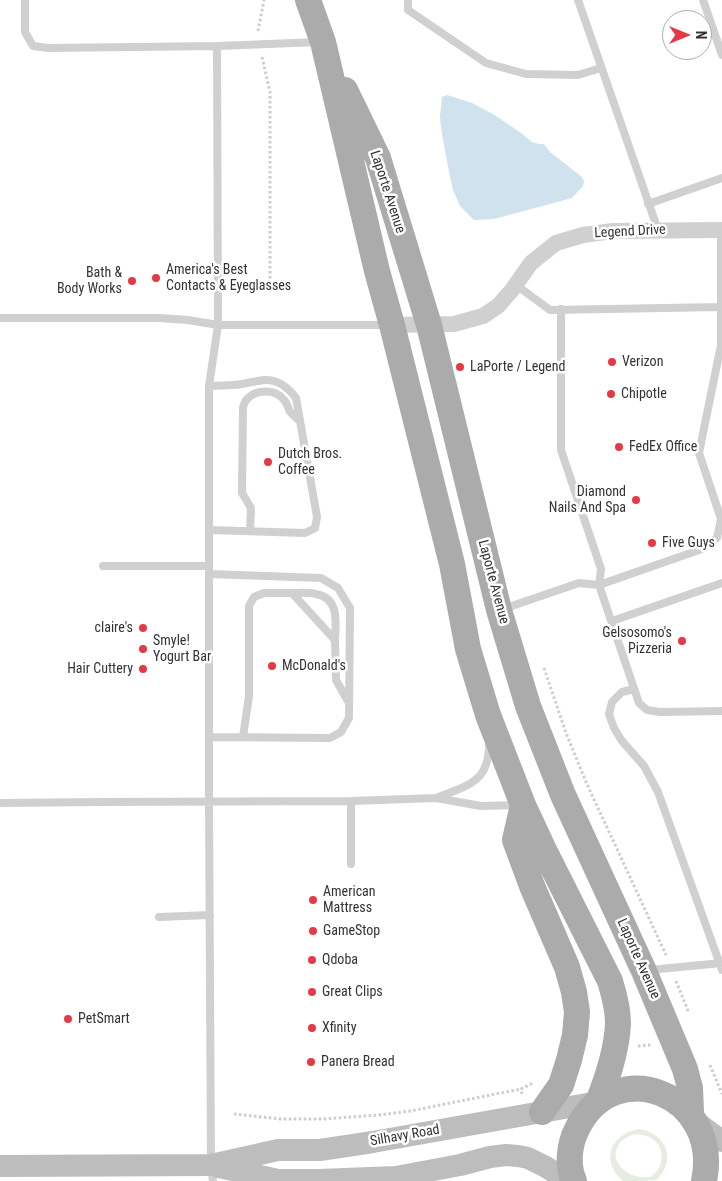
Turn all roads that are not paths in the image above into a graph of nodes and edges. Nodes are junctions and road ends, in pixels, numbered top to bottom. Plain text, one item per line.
1 (24, 0) edge
2 (308, 0) edge
3 (408, 0) edge
4 (578, 0) edge
5 (703, 0) edge
6 (323, 42) junction
7 (217, 46) junction
8 (722, 55) edge
9 (601, 68) junction
10 (722, 178) edge
11 (648, 204) junction
12 (658, 230) junction
13 (722, 230) edge
14 (516, 285) junction
15 (721, 307) edge
16 (561, 309) junction
17 (0, 318) edge
18 (429, 325) junction
19 (218, 326) junction
20 (392, 326) junction
21 (209, 386) junction
22 (300, 421) junction
23 (209, 530) junction
24 (250, 531) junction
25 (103, 566) dead end
26 (209, 570) junction
27 (722, 583) edge
28 (599, 585) junction
29 (292, 593) junction
30 (499, 610) junction
31 (612, 621) junction
32 (335, 640) junction
33 (634, 689) junction
34 (349, 703) junction
35 (722, 711) edge
36 (488, 715) junction
37 (209, 737) junction
38 (243, 737) junction
39 (436, 798) junction
40 (351, 801) junction
41 (209, 802) junction
42 (0, 804) edge
43 (523, 805) junction
44 (351, 864) dead end
45 (210, 915) junction
46 (159, 917) dead end
47 (721, 964) edge
48 (644, 970) junction
49 (598, 1102) junction
50 (542, 1112) junction
51 (696, 1118) junction
52 (722, 1141) edge
53 (0, 1166) edge
54 (212, 1173) edge
55 (565, 1181) edge
56 (574, 1181) edge
57 (704, 1181) edge

1 - 7 lane
2 - 6 main road, Laporte Avenue
3 - 9 lane
4 - 9 lane
5 - 8 lane
6 - 7 lane
6 - 18 main road, Laporte Avenue
6 - 20 main road, Laporte Avenue
7 - 19 lane
9 - 11 lane
10 - 11 lane
11 - 12 lane
12 - 13 street, Legend Drive
12 - 14 street, Legend Drive
13 - 15 lane
14 - 16 lane
14 - 18 street, Legend Drive
15 - 16 lane
15 - 28 lane
16 - 28 lane
17 - 19 lane
18 - 20 street, Legend Drive
18 - 30 main road, Laporte Avenue
19 - 20 lane
19 - 21 lane
20 - 36 main road, Laporte Avenue
21 - 22 lane
21 - 23 lane
22 - 24 lane
22 - 24 lane
23 - 24 lane
23 - 26 lane
25 - 26 lane
26 - 34 lane
26 - 37 lane
27 - 31 lane
28 - 30 lane
28 - 31 lane
29 - 32 lane
29 - 32 lane
29 - 38 lane
30 - 48 main road, Laporte Avenue
31 - 33 lane
32 - 34 lane
33 - 35 lane
33 - 47 lane
34 - 38 lane
36 - 39 lane
36 - 43 main road, Laporte Avenue
37 - 38 lane
37 - 41 lane
39 - 40 lane
39 - 43 lane
40 - 41 lane
40 - 44 lane
41 - 42 lane
41 - 45 lane
43 - 49 main road, Laporte Avenue
43 - 50 main road
45 - 46 lane
45 - 54 lane
47 - 48 lane
48 - 51 main road, Laporte Avenue
49 - 50 street, Silhavy Road
49 - 51 main road
49 - 56 main road
50 - 54 street, Silhavy Road
51 - 52 street
51 - 57 main road, Laporte Avenue
53 - 54 street, Silhavy Road
54 - 55 street, Silhavy Road

